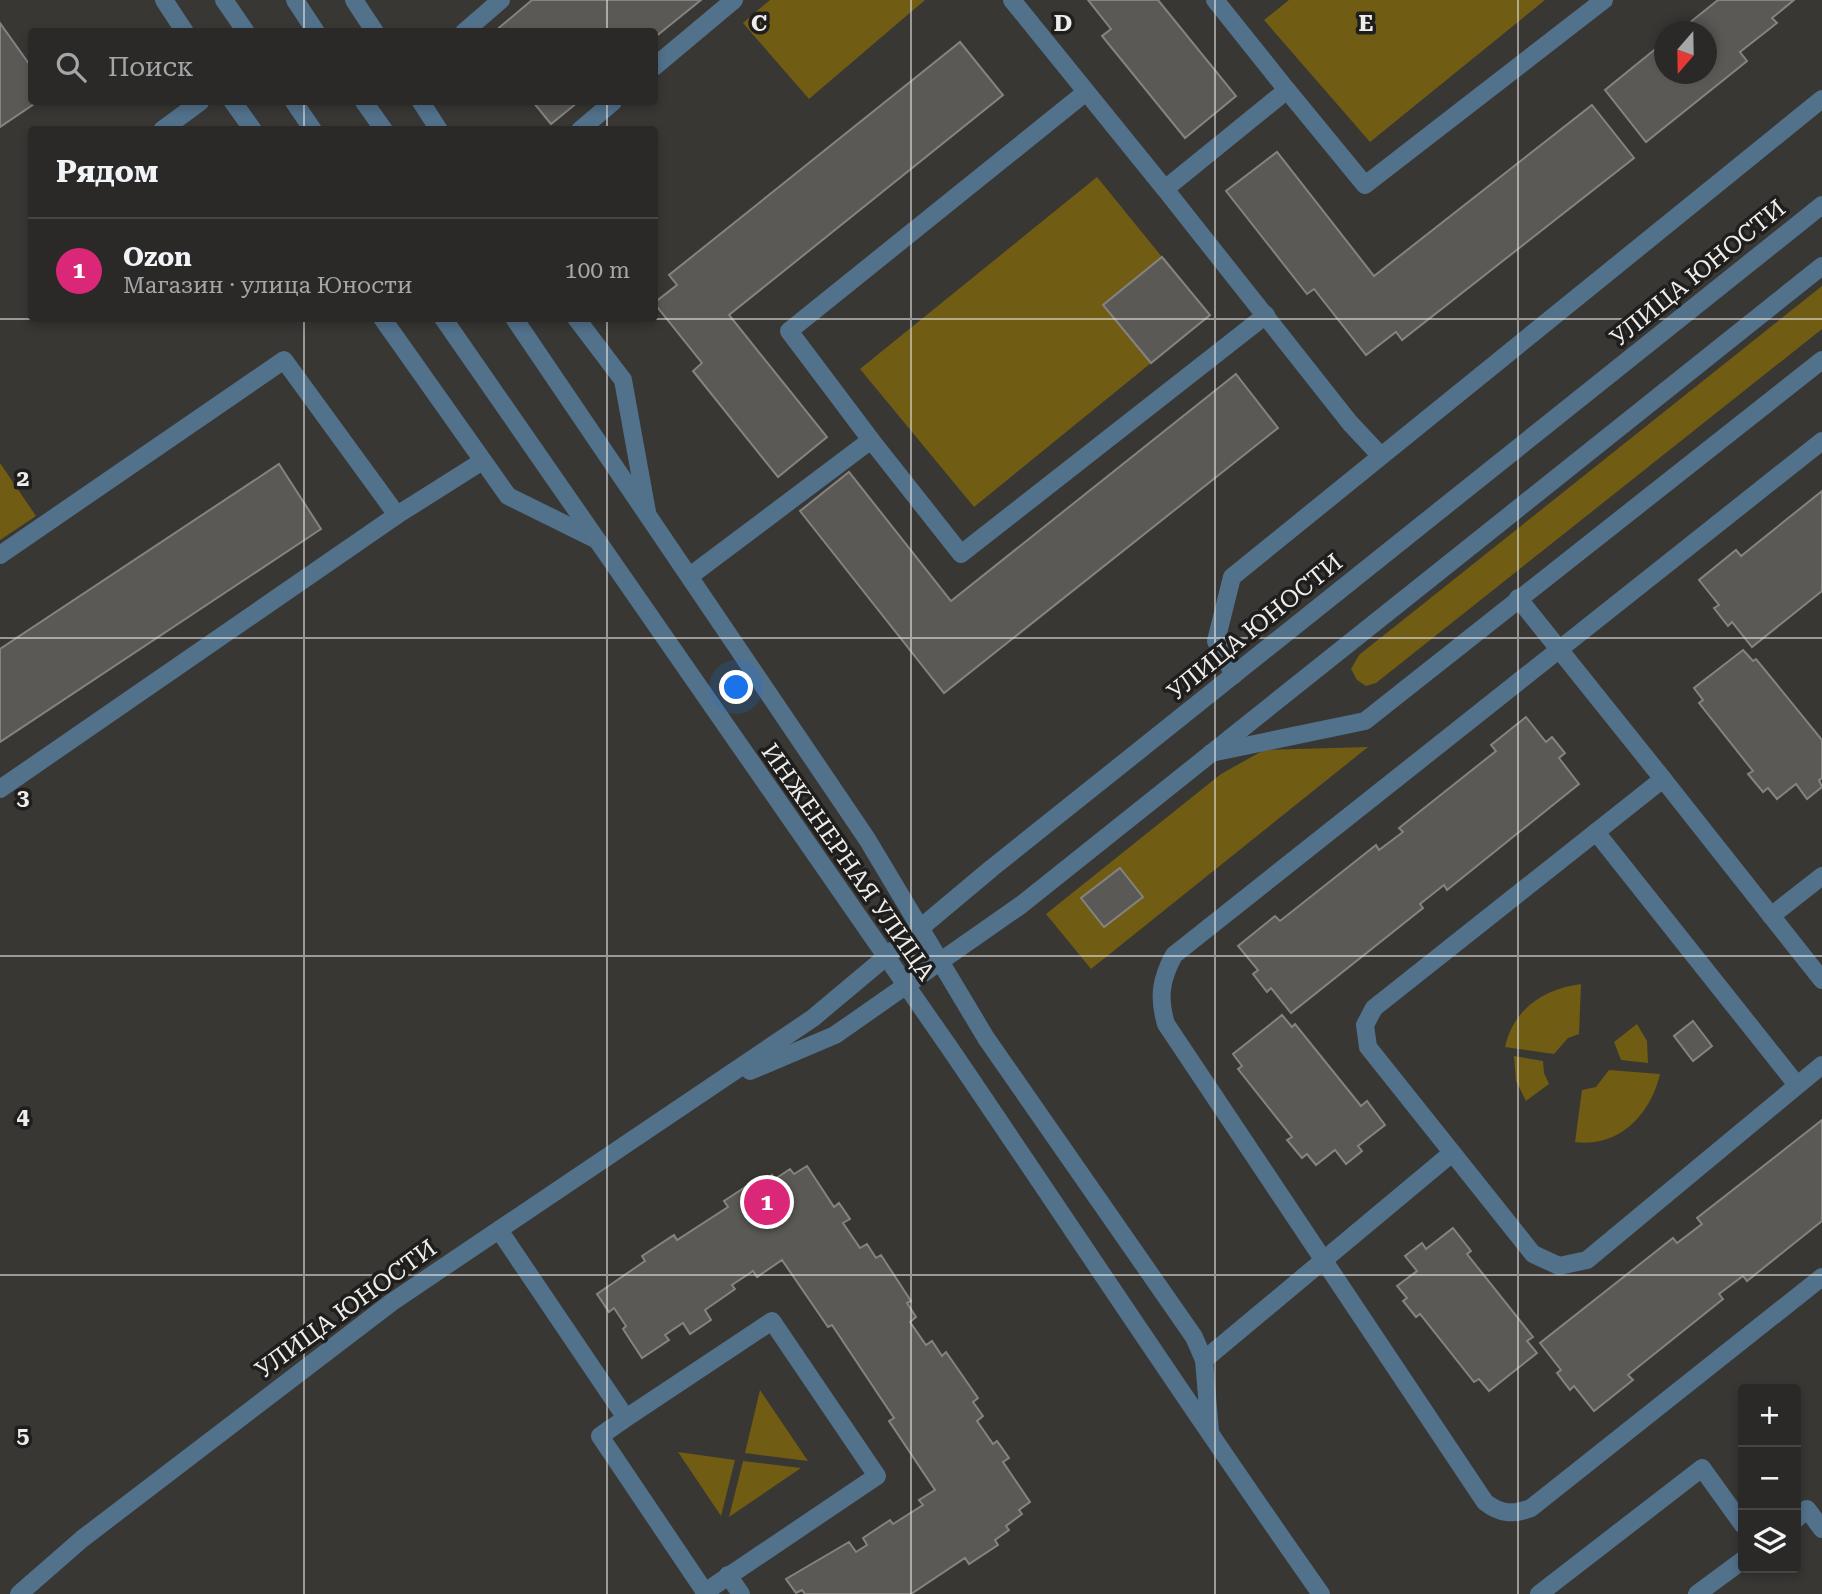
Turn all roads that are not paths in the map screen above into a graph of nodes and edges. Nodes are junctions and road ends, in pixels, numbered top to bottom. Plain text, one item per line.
1 (164, 0) edge
2 (224, 0) edge
3 (295, 0) edge
4 (354, 0) edge
5 (501, 0) edge
6 (734, 0) edge
7 (1012, 0) edge
8 (1215, 0) edge
9 (1604, 0) edge
10 (183, 28) edge
11 (243, 28) edge
12 (313, 28) edge
13 (372, 28) edge
14 (469, 28) edge
15 (658, 64) edge
16 (1287, 90) junction
17 (1086, 92) junction
18 (1822, 99) edge
19 (196, 105) edge
20 (235, 105) edge
21 (296, 105) edge
22 (367, 105) edge
23 (423, 105) edge
24 (609, 105) edge
25 (167, 126) edge
26 (250, 126) edge
27 (310, 126) edge
28 (381, 126) edge
29 (436, 126) edge
30 (585, 126) edge
31 (1165, 189) junction
32 (1822, 205) edge
33 (1822, 266) edge
34 (1266, 315) junction
35 (385, 322) edge
36 (446, 322) edge
37 (516, 322) edge
38 (579, 322) edge
39 (1822, 360) edge
40 (871, 440) junction
41 (1822, 441) edge
42 (1380, 455) junction
43 (481, 462) junction
44 (647, 512) junction
45 (397, 515) junction
46 (597, 540) junction
47 (0, 555) edge
48 (690, 576) junction
49 (1518, 598) junction
50 (1559, 650) junction
51 (1234, 675) junction
52 (1211, 753) junction
53 (1662, 779) junction
54 (0, 789) edge
55 (1596, 832) junction
56 (1822, 876) edge
57 (1771, 916) junction
58 (920, 928) junction
59 (884, 957) junction
60 (940, 962) junction
61 (1822, 980) edge
62 (904, 986) junction
63 (1822, 1065) edge
64 (717, 1084) junction
65 (1797, 1085) junction
66 (1452, 1153) junction
67 (499, 1230) junction
68 (1324, 1261) junction
69 (1822, 1277) edge
70 (1204, 1360) junction
71 (626, 1418) junction
72 (1210, 1436) junction
73 (1801, 1514) edge
74 (1738, 1518) edge
75 (1822, 1529) edge
76 (1738, 1564) edge
77 (729, 1575) junction
78 (703, 1593) edge
79 (19, 1594) edge
80 (741, 1594) edge
81 (1321, 1594) edge
82 (1539, 1594) edge
83 (1698, 1594) edge

1 - 10 street
2 - 11 street
3 - 12 street
4 - 13 street
5 - 14 street
6 - 15 street
7 - 17 street
8 - 16 street
9 - 16 street
16 - 31 street
17 - 31 street
17 - 40 street
18 - 42 street
19 - 25 street
20 - 26 street
21 - 27 street
22 - 28 street
23 - 29 street
24 - 30 street
31 - 34 street
32 - 51 street, УЛИЦА ЮНОСТИ
33 - 52 street, УЛИЦА ЮНОСТИ
34 - 40 street
34 - 42 street
35 - 43 street
36 - 46 street, ИНЖЕНЕРНАЯ УЛИЦА
37 - 44 street, ИНЖЕНЕРНАЯ УЛИЦА
38 - 44 street
39 - 49 street
40 - 48 street
41 - 50 street
42 - 51 street
43 - 45 street
43 - 46 street
44 - 48 street, ИНЖЕНЕРНАЯ УЛИЦА
45 - 47 street
45 - 54 street
46 - 59 street, ИНЖЕНЕРНАЯ УЛИЦА
48 - 58 street, ИНЖЕНЕРНАЯ УЛИЦА
49 - 50 street
49 - 52 street
50 - 53 street
50 - 68 street
51 - 58 street, УЛИЦА ЮНОСТИ
52 - 60 street, УЛИЦА ЮНОСТИ
53 - 55 street
53 - 57 street
55 - 65 street
55 - 66 street
56 - 57 street
57 - 61 street
58 - 59 street, УЛИЦА ЮНОСТИ
58 - 60 street, ИНЖЕНЕРНАЯ УЛИЦА
59 - 62 street, ИНЖЕНЕРНАЯ УЛИЦА
59 - 64 street, УЛИЦА ЮНОСТИ
60 - 62 street, УЛИЦА ЮНОСТИ
60 - 70 street, ИНЖЕНЕРНАЯ УЛИЦА
62 - 64 street, УЛИЦА ЮНОСТИ
62 - 72 street, ИНЖЕНЕРНАЯ УЛИЦА
63 - 65 street
64 - 67 street, УЛИЦА ЮНОСТИ
65 - 66 street
66 - 68 street
67 - 71 street
67 - 79 street, УЛИЦА ЮНОСТИ
68 - 69 street
68 - 70 street
70 - 72 street, ИНЖЕНЕРНАЯ УЛИЦА
71 - 77 street
71 - 78 street
72 - 81 street, ИНЖЕНЕРНАЯ УЛИЦА
73 - 75 street
74 - 82 street
76 - 83 street
77 - 78 street
77 - 80 street

